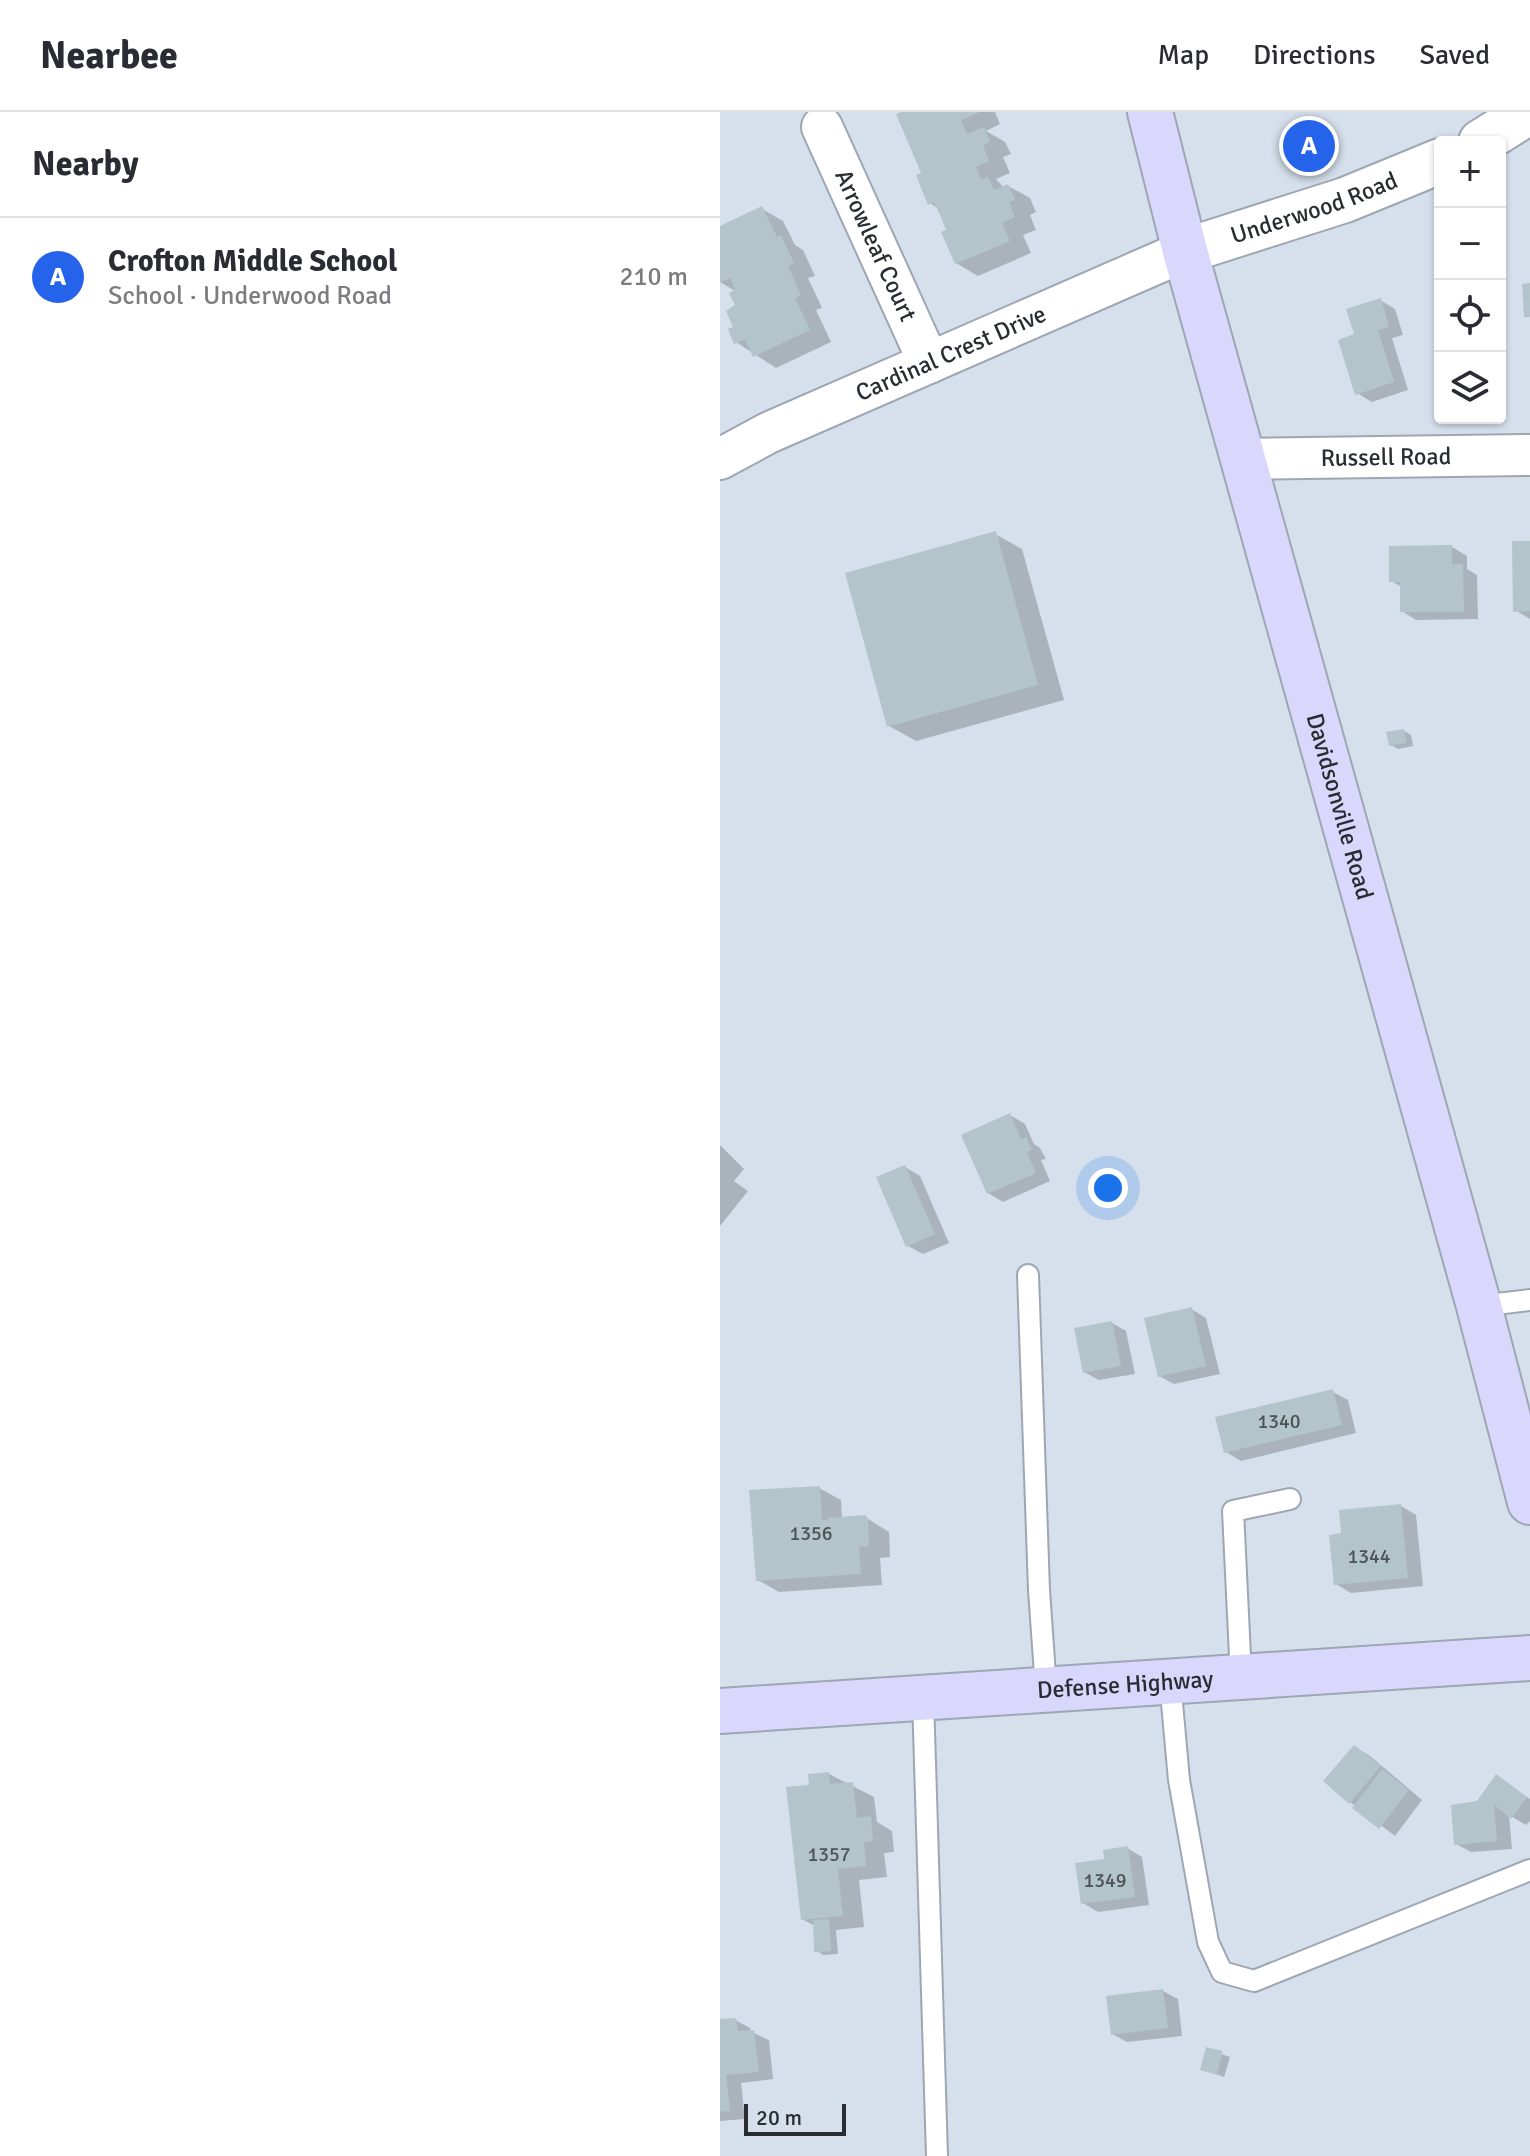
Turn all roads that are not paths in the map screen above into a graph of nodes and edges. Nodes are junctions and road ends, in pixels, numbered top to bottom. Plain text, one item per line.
1 (1150, 112) edge
2 (1529, 112) edge
3 (822, 127) dead end
4 (1491, 136) edge
5 (1434, 163) edge
6 (1185, 251) junction
7 (929, 363) junction
8 (721, 455) edge
9 (1530, 455) edge
10 (1242, 459) junction
11 (1028, 1275) dead end
12 (1530, 1300) edge
13 (1479, 1306) junction
14 (1290, 1499) dead end
15 (1530, 1502) edge
16 (1530, 1658) edge
17 (1241, 1677) junction
18 (1170, 1681) junction
19 (1046, 1689) junction
20 (923, 1697) junction
21 (720, 1711) edge
22 (1530, 1870) edge
23 (937, 2156) edge

1 - 6 main road, Davidsonville Road
2 - 4 street
3 - 7 street, Arrowleaf Court
5 - 6 street, Underwood Road
6 - 7 street, Cardinal Crest Drive
6 - 10 main road, Davidsonville Road
7 - 8 street, Cardinal Crest Drive
9 - 10 street, Russell Road
10 - 13 main road, Davidsonville Road
11 - 19 lane
12 - 13 lane
13 - 15 main road, Davidsonville Road
14 - 17 lane
16 - 17 main road, Defense Highway
17 - 18 main road, Defense Highway
18 - 19 main road, Defense Highway
18 - 22 lane
19 - 20 main road, Defense Highway
20 - 21 main road, Defense Highway
20 - 23 lane

